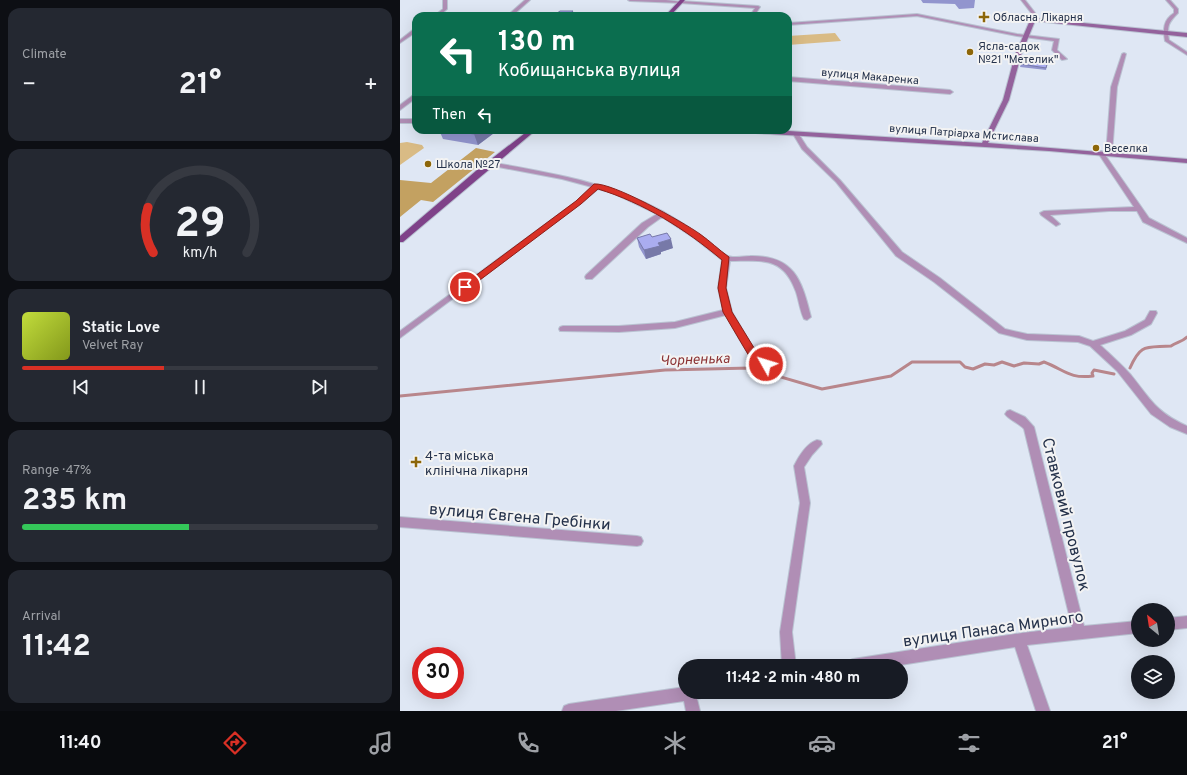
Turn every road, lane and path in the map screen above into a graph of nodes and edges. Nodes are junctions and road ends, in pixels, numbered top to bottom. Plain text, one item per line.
1 (445, 0) edge
2 (528, 0) edge
3 (630, 0) edge
4 (1024, 0) edge
5 (1168, 0) edge
6 (682, 1) edge
7 (442, 12) edge
8 (514, 12) edge
9 (671, 12) edge
10 (755, 12) edge
11 (1033, 19) junction
12 (792, 24) edge
13 (412, 33) edge
14 (1166, 33) junction
15 (1187, 35) edge
16 (1025, 36) junction
17 (400, 42) edge
18 (1124, 54) dead end
19 (1187, 54) edge
20 (1064, 59) dead end
21 (792, 79) edge
22 (950, 92) dead end
23 (412, 98) edge
24 (400, 108) edge
25 (400, 121) edge
26 (412, 121) edge
27 (528, 134) edge
28 (792, 134) edge
29 (796, 134) junction
30 (984, 145) junction
31 (1105, 154) junction
32 (1187, 161) edge
33 (490, 164) junction
34 (596, 186) junction
35 (1137, 209) junction
36 (662, 214) junction
37 (1056, 224) dead end
38 (400, 240) edge
39 (1187, 241) edge
40 (726, 259) junction
41 (589, 277) dead end
42 (728, 312) junction
43 (1153, 313) dead end
44 (807, 317) dead end
45 (563, 329) dead end
46 (400, 335) edge
47 (1092, 344) junction
48 (766, 364) dead end
49 (1010, 414) dead end
50 (1187, 430) edge
51 (817, 444) dead end
52 (400, 522) edge
53 (637, 541) dead end
54 (1187, 622) edge
55 (1175, 623) edge
56 (1131, 628) edge
57 (1079, 632) junction
58 (1018, 640) junction
59 (788, 659) edge
60 (897, 659) edge
61 (678, 695) edge
62 (694, 699) edge
63 (569, 711) edge
64 (693, 711) edge
65 (1043, 711) edge

1 - 7 street
2 - 8 street
3 - 6 street
4 - 11 street
5 - 14 street
6 - 9 main road
6 - 10 street
11 - 14 main road
11 - 16 main road
12 - 16 street
13 - 17 street
14 - 15 main road
14 - 19 street
16 - 20 street
16 - 30 main road
18 - 31 street
21 - 22 street, вулиця Макаренка
23 - 24 street
25 - 26 street
27 - 33 main road
28 - 29 main road, вулиця Патріарха Мстислава
29 - 30 main road, вулиця Патріарха Мстислава
29 - 47 street
30 - 31 main road, вулиця Патріарха Мстислава
31 - 32 main road, вулиця Патріарха Мстислава
31 - 35 street
33 - 34 street
33 - 38 main road
34 - 36 street
34 - 46 street
35 - 37 street
35 - 39 street
36 - 40 street
36 - 41 street
40 - 42 street
40 - 44 street
42 - 45 street
42 - 48 street
43 - 47 street
47 - 50 street
49 - 57 street, Ставковий провулок
51 - 59 street
52 - 53 street, вулиця Євгена Гребінки
54 - 55 street
56 - 57 street, вулиця Панаса Мирного
57 - 58 street, вулиця Панаса Мирного
58 - 60 street, вулиця Панаса Мирного
58 - 65 street
61 - 63 street
62 - 64 street

